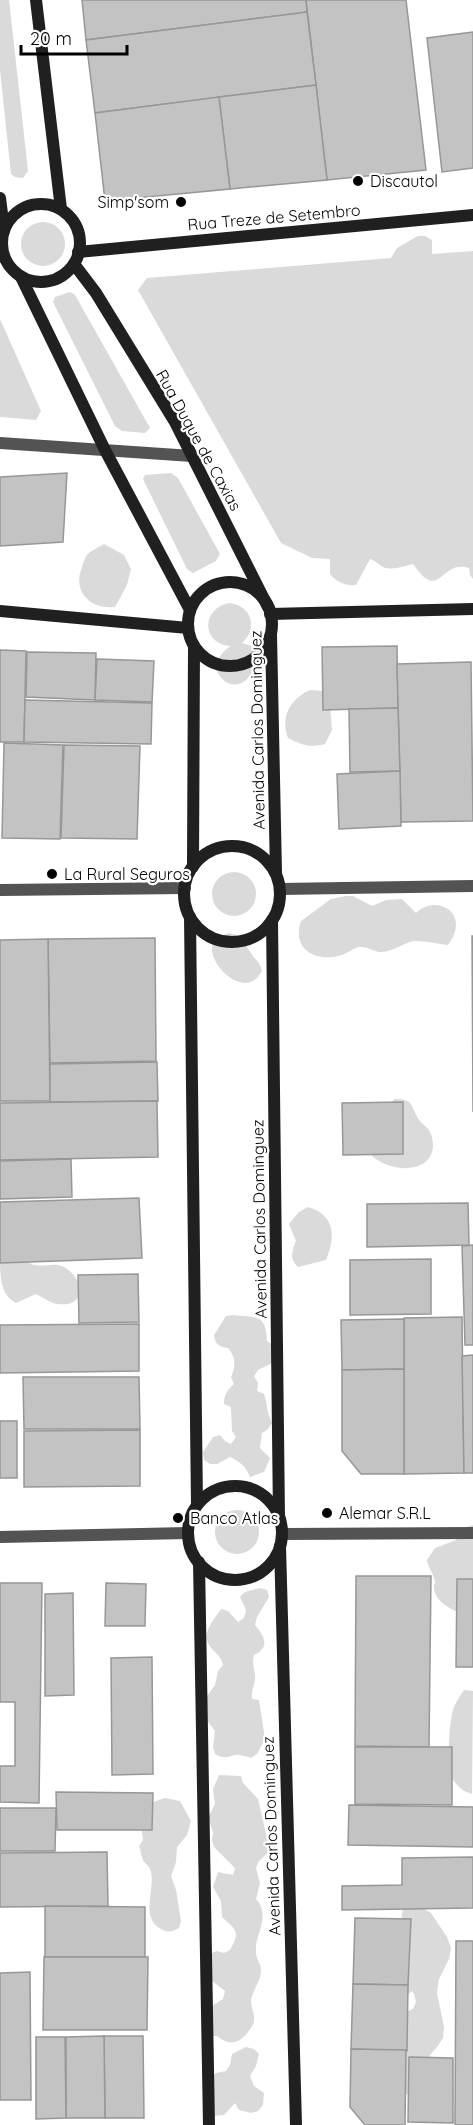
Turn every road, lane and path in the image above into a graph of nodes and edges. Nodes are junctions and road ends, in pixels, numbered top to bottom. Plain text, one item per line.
1 (36, 0) edge
2 (0, 198) edge
3 (61, 210) junction
4 (473, 214) edge
5 (2, 235) edge
6 (76, 258) junction
7 (21, 277) junction
8 (0, 443) edge
9 (105, 450) junction
10 (192, 456) junction
11 (473, 609) edge
12 (190, 610) junction
13 (0, 611) edge
14 (270, 614) junction
15 (188, 628) junction
16 (194, 646) junction
17 (193, 867) junction
18 (276, 874) junction
19 (473, 886) edge
20 (185, 888) junction
21 (280, 889) junction
22 (0, 890) edge
23 (190, 917) junction
24 (272, 920) junction
25 (197, 1505) junction
26 (279, 1517) junction
27 (188, 1533) junction
28 (473, 1533) edge
29 (0, 1537) edge
30 (281, 1540) junction
31 (199, 1562) junction
32 (209, 2125) edge
33 (296, 2125) edge

1 - 3 main road
2 - 5 main road
3 - 5 main road
3 - 6 main road
4 - 6 main road, Rua Treze de Setembro
5 - 7 main road
6 - 7 main road
6 - 10 main road, Rua Duque de Caxias
7 - 9 main road
8 - 9 street
9 - 10 street
9 - 12 main road
10 - 14 main road, Rua Duque de Caxias
11 - 14 main road
12 - 14 main road
12 - 15 main road
13 - 15 main road
14 - 16 main road
14 - 18 main road, Avenida Carlos Dominguez
15 - 16 main road
16 - 17 main road
17 - 18 main road
17 - 20 main road
18 - 21 main road
19 - 21 street
20 - 22 street
20 - 23 main road
21 - 24 main road
23 - 24 main road
23 - 25 main road
24 - 26 main road, Avenida Carlos Dominguez
25 - 26 main road
25 - 27 main road
26 - 30 main road
27 - 29 street
27 - 31 main road
28 - 30 street
30 - 31 main road
30 - 33 main road, Avenida Carlos Dominguez
31 - 32 main road

